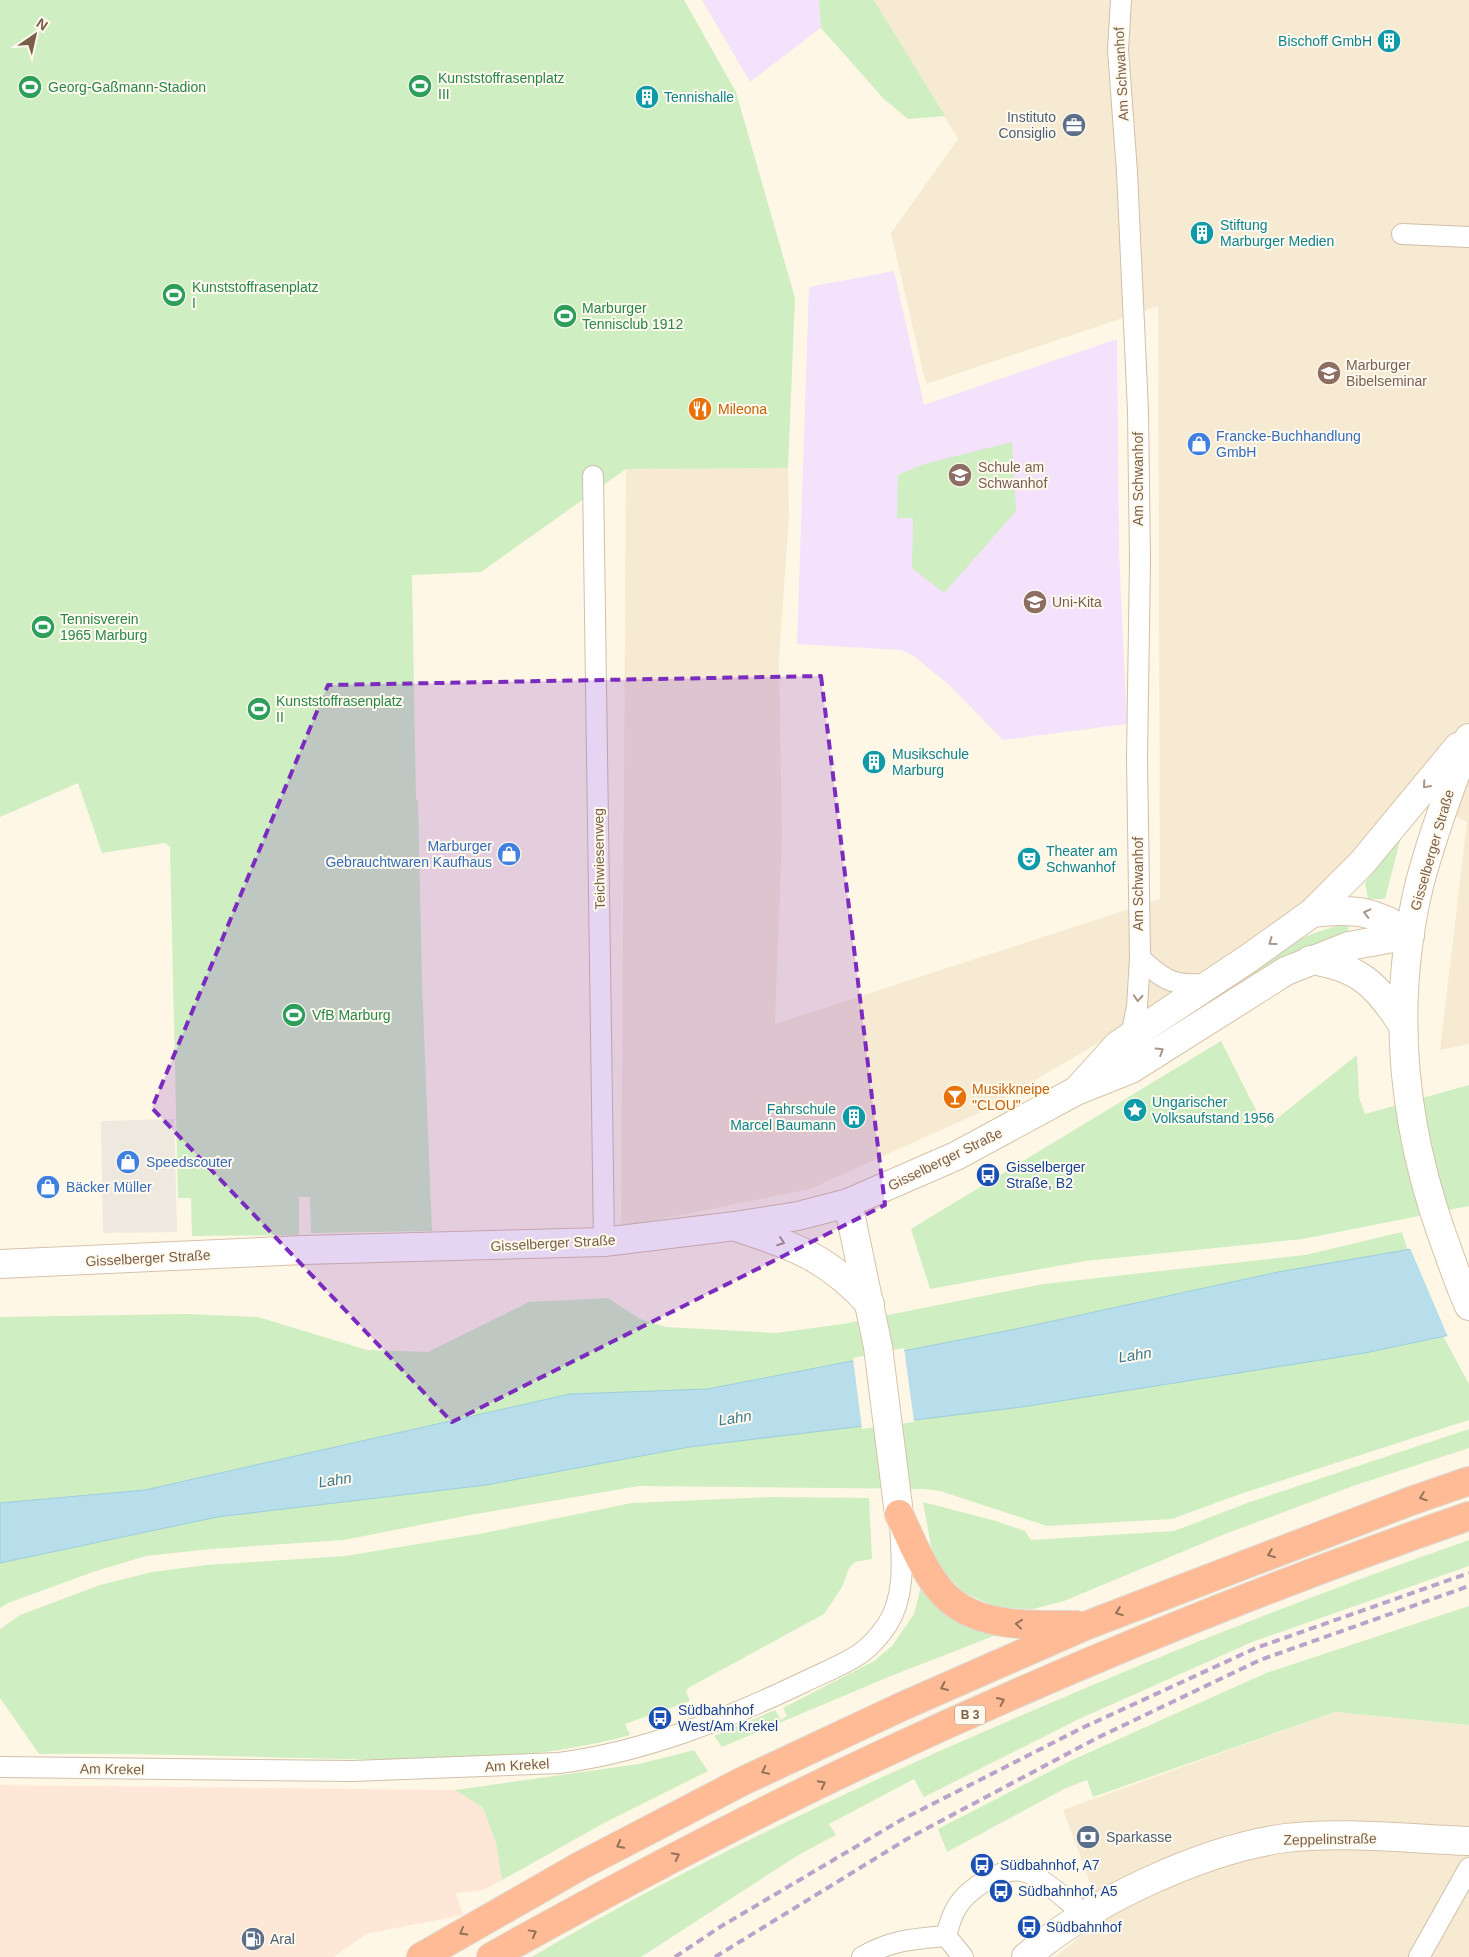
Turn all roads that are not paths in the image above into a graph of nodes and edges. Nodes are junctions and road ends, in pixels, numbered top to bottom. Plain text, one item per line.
1 (1121, 0) edge
2 (1402, 234) dead end
3 (1469, 237) edge
4 (594, 476) dead end
5 (1469, 736) edge
6 (1312, 913) junction
7 (1410, 935) junction
8 (1140, 958) junction
9 (1310, 960) junction
10 (1209, 984) junction
11 (1402, 1024) junction
12 (1131, 1036) junction
13 (1076, 1091) junction
14 (848, 1203) junction
15 (735, 1226) junction
16 (604, 1242) junction
17 (0, 1264) edge
18 (870, 1305) junction
19 (1469, 1306) edge
20 (1469, 1481) edge
21 (899, 1514) joint
22 (1469, 1516) edge
23 (912, 1563) junction
24 (1085, 1626) junction
25 (0, 1767) edge
26 (1469, 1841) edge
27 (1469, 1868) edge
28 (1085, 1914) junction
29 (948, 1928) junction
30 (421, 1957) edge
31 (491, 1957) edge
32 (862, 1957) edge
33 (963, 1957) edge
34 (1026, 1957) edge
35 (1419, 1957) edge

1 - 8 street, Am Schwanhof
2 - 3 street
4 - 16 street, Teichwiesenweg
5 -> 6 main road
5 - 7 main road, Gisselberger Straße
7 -> 6 main road, Gisselberger Straße
6 -> 10 main road, Gisselberger Straße
7 - 9 main road, Gisselberger Straße
7 - 11 main road, Gisselberger Straße
8 - 10 street
8 -> 12 street, Am Schwanhof
9 - 11 main road
13 -> 9 main road, Gisselberger Straße
10 - 12 main road, Gisselberger Straße
11 - 19 main road, Gisselberger Straße
12 - 13 main road, Gisselberger Straße
13 - 14 main road, Gisselberger Straße
14 - 15 main road, Gisselberger Straße
14 - 18 main road
15 - 16 main road, Gisselberger Straße
15 -> 18 main road
16 - 17 main road, Gisselberger Straße
18 - 21 main road
20 -> 24 highway
21 - 23 highway
31 -> 22 highway, B 3
24 -> 23 highway
23 - 25 street, Am Krekel
24 -> 30 highway
26 - 28 main road, Zeppelinstraße
27 - 35 street
28 - 29 street
28 - 34 main road, Zeppelinstraße
29 - 32 street
29 - 33 street

